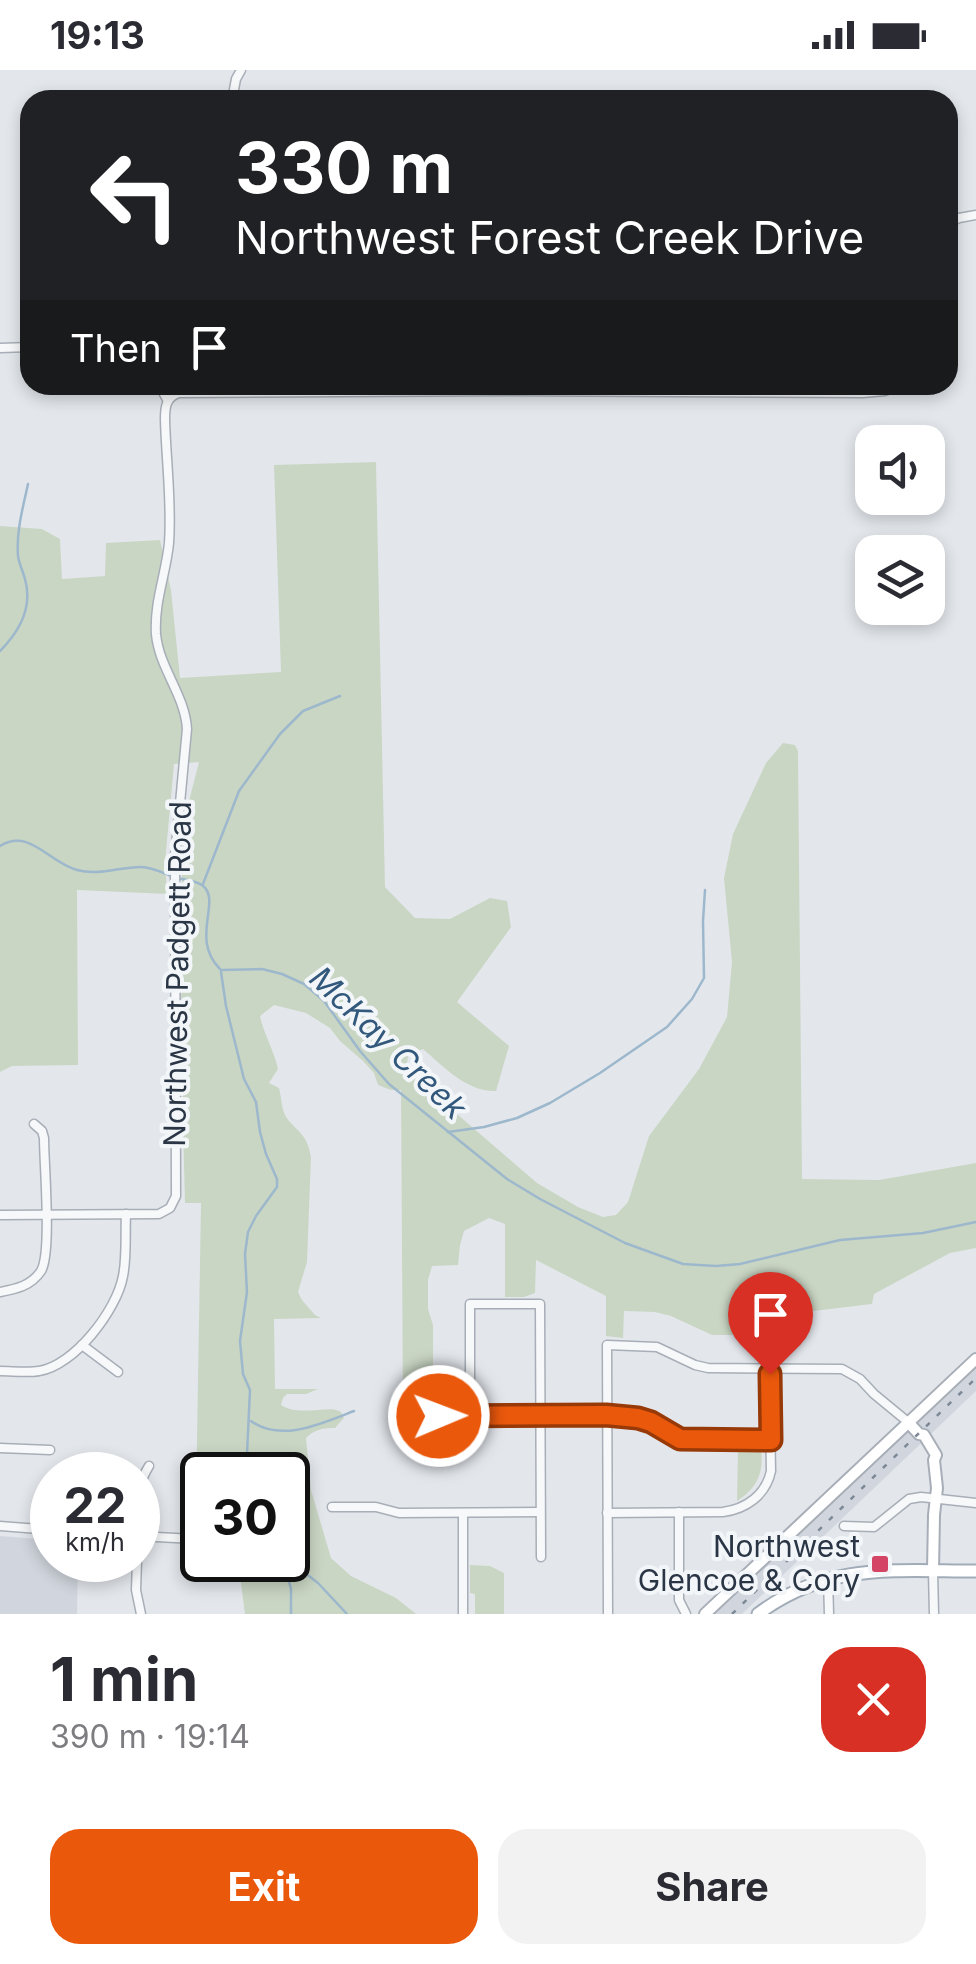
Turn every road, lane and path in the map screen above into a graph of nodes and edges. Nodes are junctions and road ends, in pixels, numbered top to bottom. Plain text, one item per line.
1 (165, 395) edge
2 (176, 395) edge
3 (168, 401) junction
4 (34, 1124) dead end
5 (0, 1214) edge
6 (46, 1214) junction
7 (126, 1214) junction
8 (0, 1292) edge
9 (82, 1345) junction
10 (976, 1359) edge
11 (770, 1370) junction
12 (0, 1371) edge
13 (118, 1372) dead end
14 (606, 1415) junction
15 (470, 1416) junction
16 (539, 1416) junction
17 (408, 1417) dead end
18 (908, 1422) junction
19 (771, 1440) junction
20 (0, 1448) edge
21 (50, 1450) dead end
22 (936, 1498) junction
23 (976, 1503) edge
24 (332, 1506) dead end
25 (540, 1512) junction
26 (679, 1512) junction
27 (463, 1513) junction
28 (607, 1513) junction
29 (0, 1526) edge
30 (844, 1526) dead end
31 (30, 1528) edge
32 (540, 1556) dead end
33 (933, 1571) junction
34 (976, 1572) edge
35 (828, 1578) junction
36 (136, 1582) edge
37 (141, 1614) edge
38 (463, 1614) edge
39 (608, 1614) edge
40 (686, 1614) edge
41 (706, 1614) edge
42 (758, 1614) edge
43 (829, 1614) edge
44 (934, 1614) edge

1 - 3 street, Northwest Padgett Road
2 - 3 street
3 - 7 street, Northwest Padgett Road
4 - 6 street
5 - 6 street
6 - 7 street
6 - 8 street
7 - 9 street
9 - 12 street
9 - 13 street
10 - 18 street
11 - 14 street
11 - 18 street
11 - 19 street
14 - 16 street
14 - 19 street
14 - 28 street
15 - 16 street
15 - 16 street
15 - 17 street
16 - 25 street
18 - 22 street
18 - 41 street
19 - 26 street
20 - 21 street
22 - 23 street
22 - 30 street
22 - 33 street
24 - 27 street
25 - 27 street
25 - 32 street
26 - 28 street
26 - 40 street
27 - 38 street
28 - 39 street
29 - 31 street
33 - 34 main road
33 - 35 main road
33 - 44 street
35 - 42 main road
35 - 43 street
36 - 37 street

